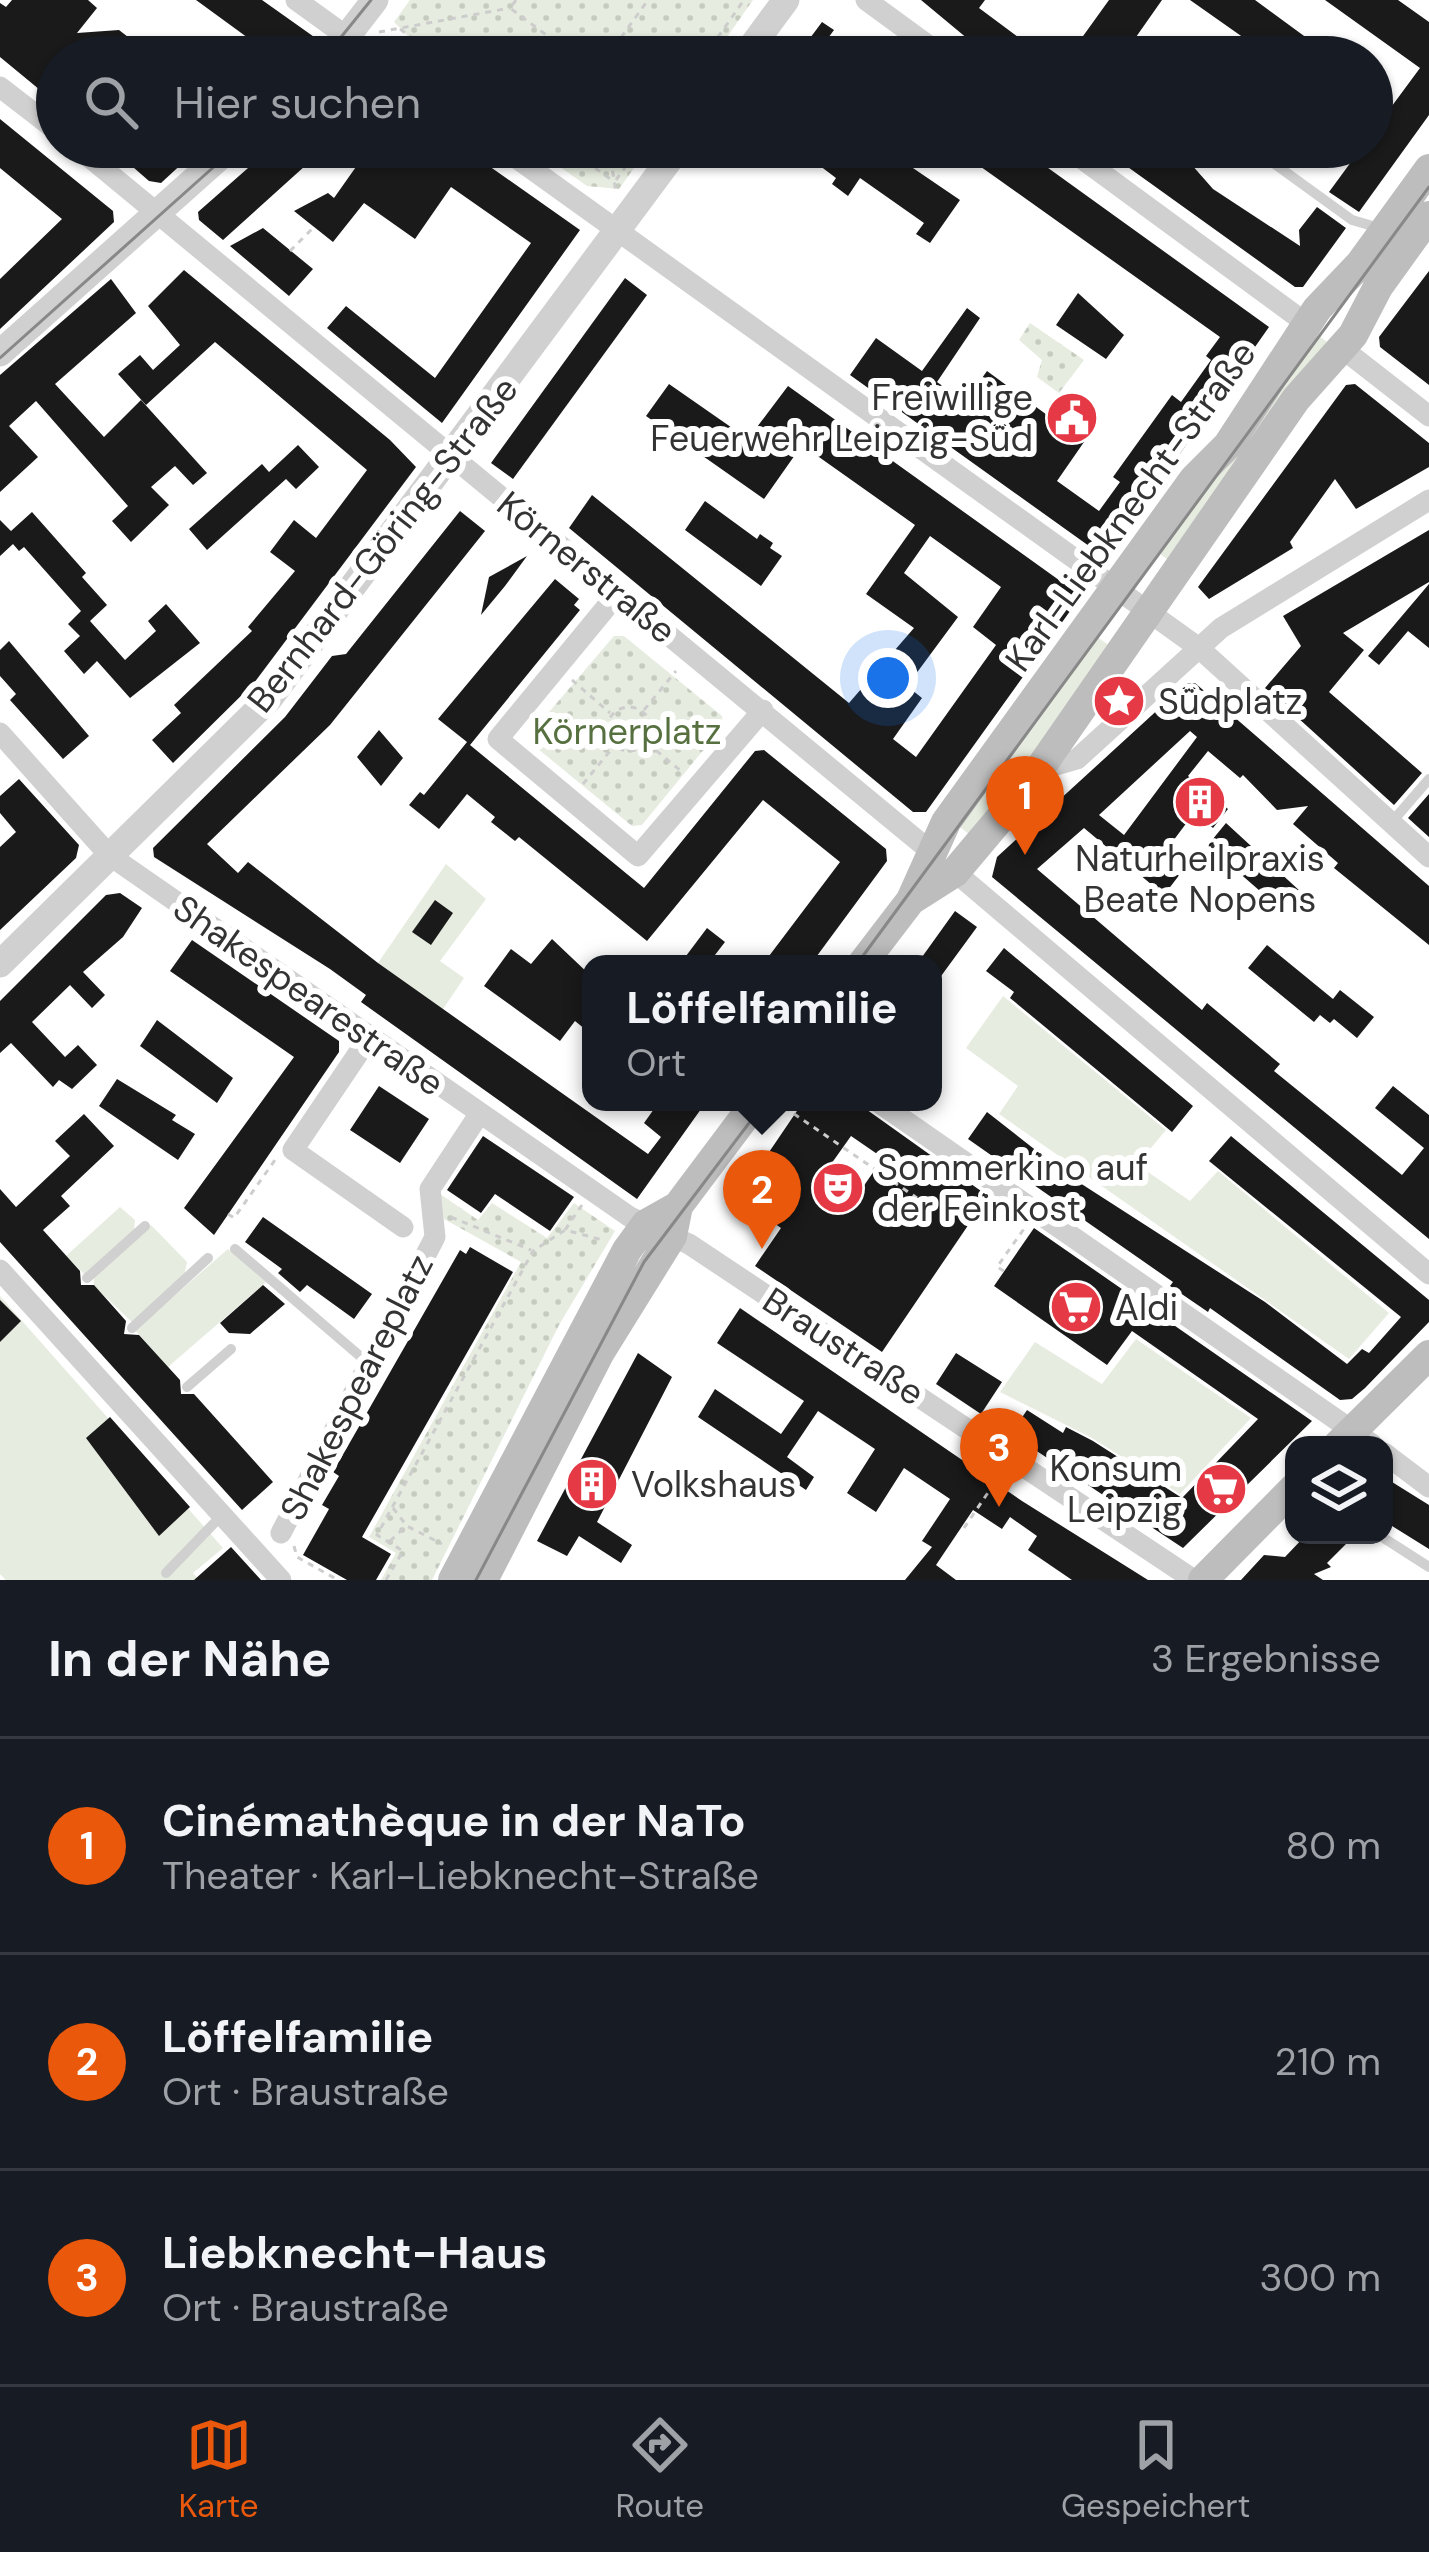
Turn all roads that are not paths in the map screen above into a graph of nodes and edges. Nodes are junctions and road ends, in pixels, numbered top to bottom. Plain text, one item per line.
1 (296, 0) edge
2 (375, 0) edge
3 (786, 0) edge
4 (866, 0) edge
5 (329, 36) edge
6 (347, 36) edge
7 (759, 36) edge
8 (915, 36) edge
9 (0, 87) edge
10 (36, 115) edge
11 (104, 168) edge
12 (208, 168) edge
13 (530, 168) edge
14 (664, 168) edge
15 (1095, 168) edge
16 (1280, 168) edge
17 (1429, 169) edge
18 (160, 211) junction
19 (1429, 216) edge
20 (1384, 230) junction
21 (619, 231) junction
22 (1307, 324) junction
23 (1343, 350) junction
24 (0, 353) edge
25 (1429, 416) edge
26 (452, 457) junction
27 (1429, 500) edge
28 (1115, 587) junction
29 (618, 593) junction
30 (1150, 612) junction
31 (1199, 648) junction
32 (763, 710) junction
33 (0, 733) edge
34 (1039, 770) junction
35 (1429, 779) edge
36 (1391, 823) junction
37 (929, 850) junction
38 (109, 855) junction
39 (1429, 857) edge
40 (958, 874) junction
41 (911, 900) junction
42 (869, 955) edge
43 (0, 964) edge
44 (370, 1036) junction
45 (764, 1111) edge
46 (891, 1111) edge
47 (480, 1113) junction
48 (666, 1222) junction
49 (145, 1226) dead end
50 (403, 1227) dead end
51 (235, 1249) dead end
52 (208, 1258) dead end
53 (0, 1270) edge
54 (1429, 1274) edge
55 (87, 1278) dead end
56 (132, 1328) dead end
57 (231, 1349) dead end
58 (1429, 1355) edge
59 (368, 1364) junction
60 (187, 1387) dead end
61 (1349, 1436) edge
62 (1358, 1436) edge
63 (1393, 1460) edge
64 (1429, 1487) edge
65 (1285, 1497) edge
66 (221, 1515) junction
67 (284, 1527) road end
68 (1393, 1544) edge
69 (1429, 1567) edge
70 (166, 1573) dead end
71 (281, 1580) edge
72 (453, 1580) edge
73 (483, 1580) edge
74 (1194, 1580) edge
75 (1203, 1580) edge

1 - 5 street
2 - 6 street
3 - 7 street
4 - 8 street
9 - 10 street
11 - 18 street, Körnerstraße
12 - 18 street
13 - 21 street
14 - 21 street, Bernhard-Göring-Straße
15 - 22 street
16 - 20 lane
17 - 20 main road, Karl-Liebknecht-Straße
18 - 24 street
18 - 26 street, Körnerstraße
19 - 23 main road, Karl-Liebknecht-Straße
20 - 22 main road, Karl-Liebknecht-Straße
21 - 26 street, Bernhard-Göring-Straße
21 - 28 street
22 - 28 main road, Karl-Liebknecht-Straße
23 - 25 street
23 - 30 main road, Karl-Liebknecht-Straße
26 - 29 street, Körnerstraße
26 - 38 street, Bernhard-Göring-Straße
27 - 31 street, Karl-Liebknecht-Straße
28 - 30 street
28 - 37 main road, Karl-Liebknecht-Straße
29 - 32 street, Körnerstraße
29 - 32 street
30 - 31 street
30 - 34 main road, Karl-Liebknecht-Straße
31 - 34 street, Karl-Liebknecht-Straße
31 - 36 street
32 - 37 street, Körnerstraße
33 - 38 street, Shakespearestraße
34 - 40 main road, Karl-Liebknecht-Straße
35 - 36 lane
36 - 39 street
37 - 41 main road, Karl-Liebknecht-Straße
38 - 43 street, Bernhard-Göring-Straße
38 - 44 street, Shakespearestraße
40 - 41 main road, Karl-Liebknecht-Straße
40 - 54 street
41 - 42 main road, Karl-Liebknecht-Straße
44 - 47 street, Shakespearestraße
44 - 50 street, Shakespeareplatz
45 - 48 main road
46 - 61 street
47 - 48 street, Shakespearestraße
47 - 59 street, Shakespeareplatz
48 - 72 main road
48 - 73 main road
48 - 74 street, Braustraße
49 - 55 lane
51 - 59 lane
52 - 56 lane
53 - 66 street
57 - 60 lane
58 - 62 main road
59 - 67 street, Shakespeareplatz
63 - 64 street
65 - 75 main road
66 - 70 lane
66 - 71 street
68 - 69 lane

